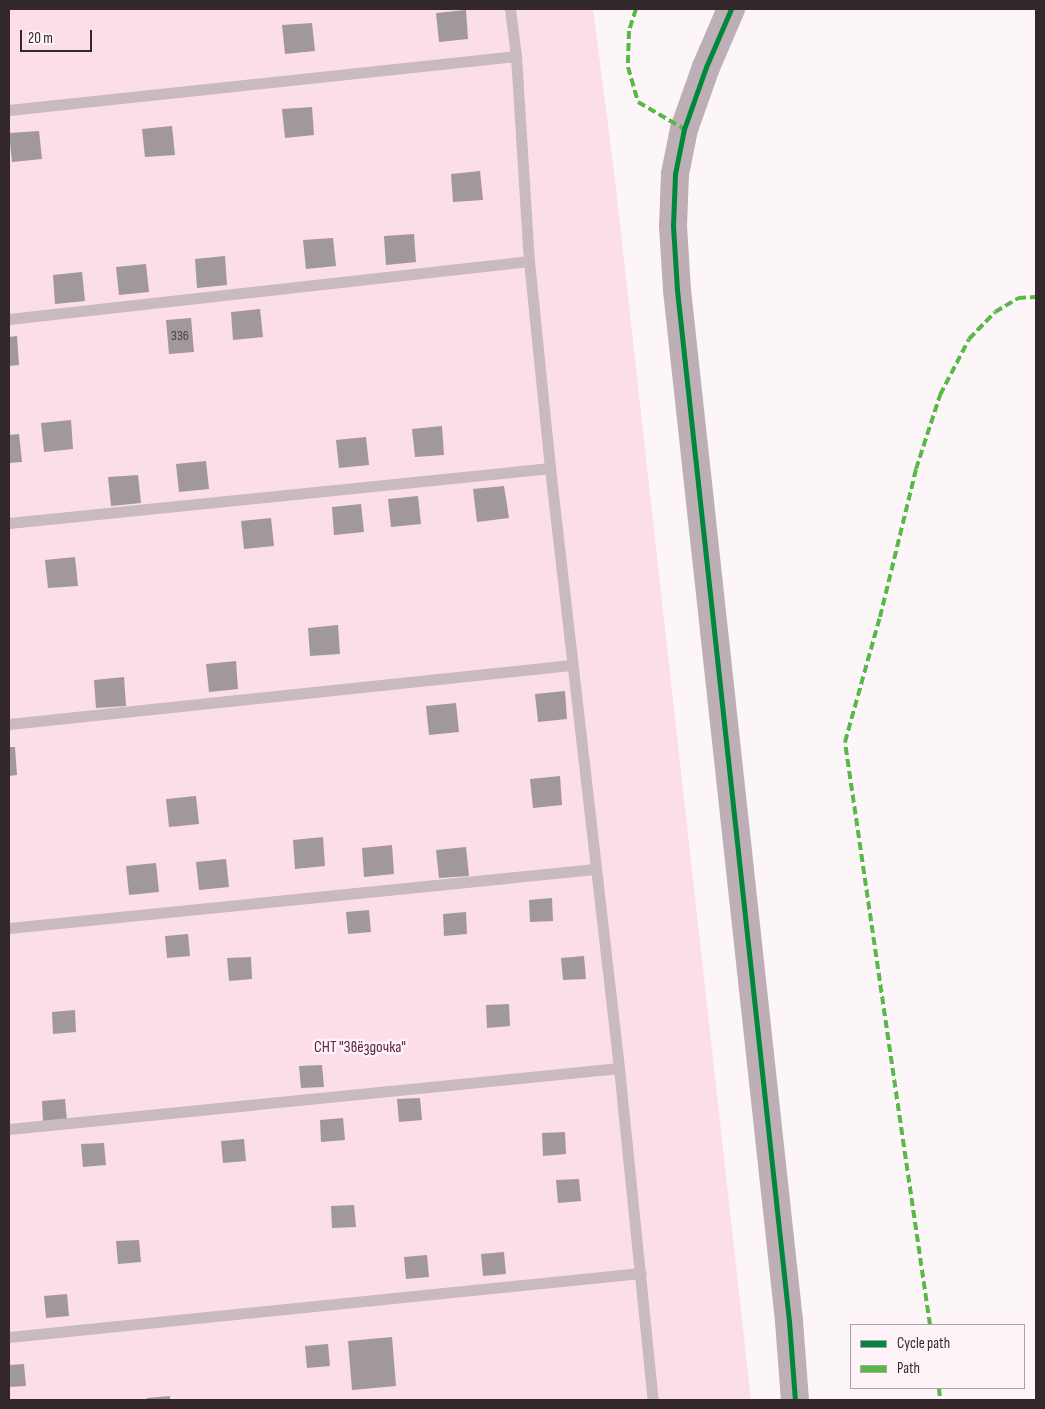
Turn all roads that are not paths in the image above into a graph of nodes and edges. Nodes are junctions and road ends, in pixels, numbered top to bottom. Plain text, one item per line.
1 (510, 9) edge
2 (731, 9) edge
3 (516, 56) junction
4 (9, 110) edge
5 (529, 261) junction
6 (9, 319) edge
7 (550, 468) junction
8 (9, 523) edge
9 (572, 665) junction
10 (9, 724) edge
11 (596, 869) junction
12 (9, 928) edge
13 (619, 1068) junction
14 (9, 1129) edge
15 (641, 1272) junction
16 (9, 1337) edge
17 (653, 1400) edge
18 (795, 1400) edge

1 - 3 lane
2 - 18 street
3 - 4 lane
3 - 5 lane
5 - 6 lane
5 - 7 lane
7 - 8 lane
7 - 9 lane
9 - 10 lane
9 - 11 lane
11 - 12 lane
11 - 13 lane
13 - 14 lane
13 - 15 lane
15 - 16 lane
15 - 17 lane

